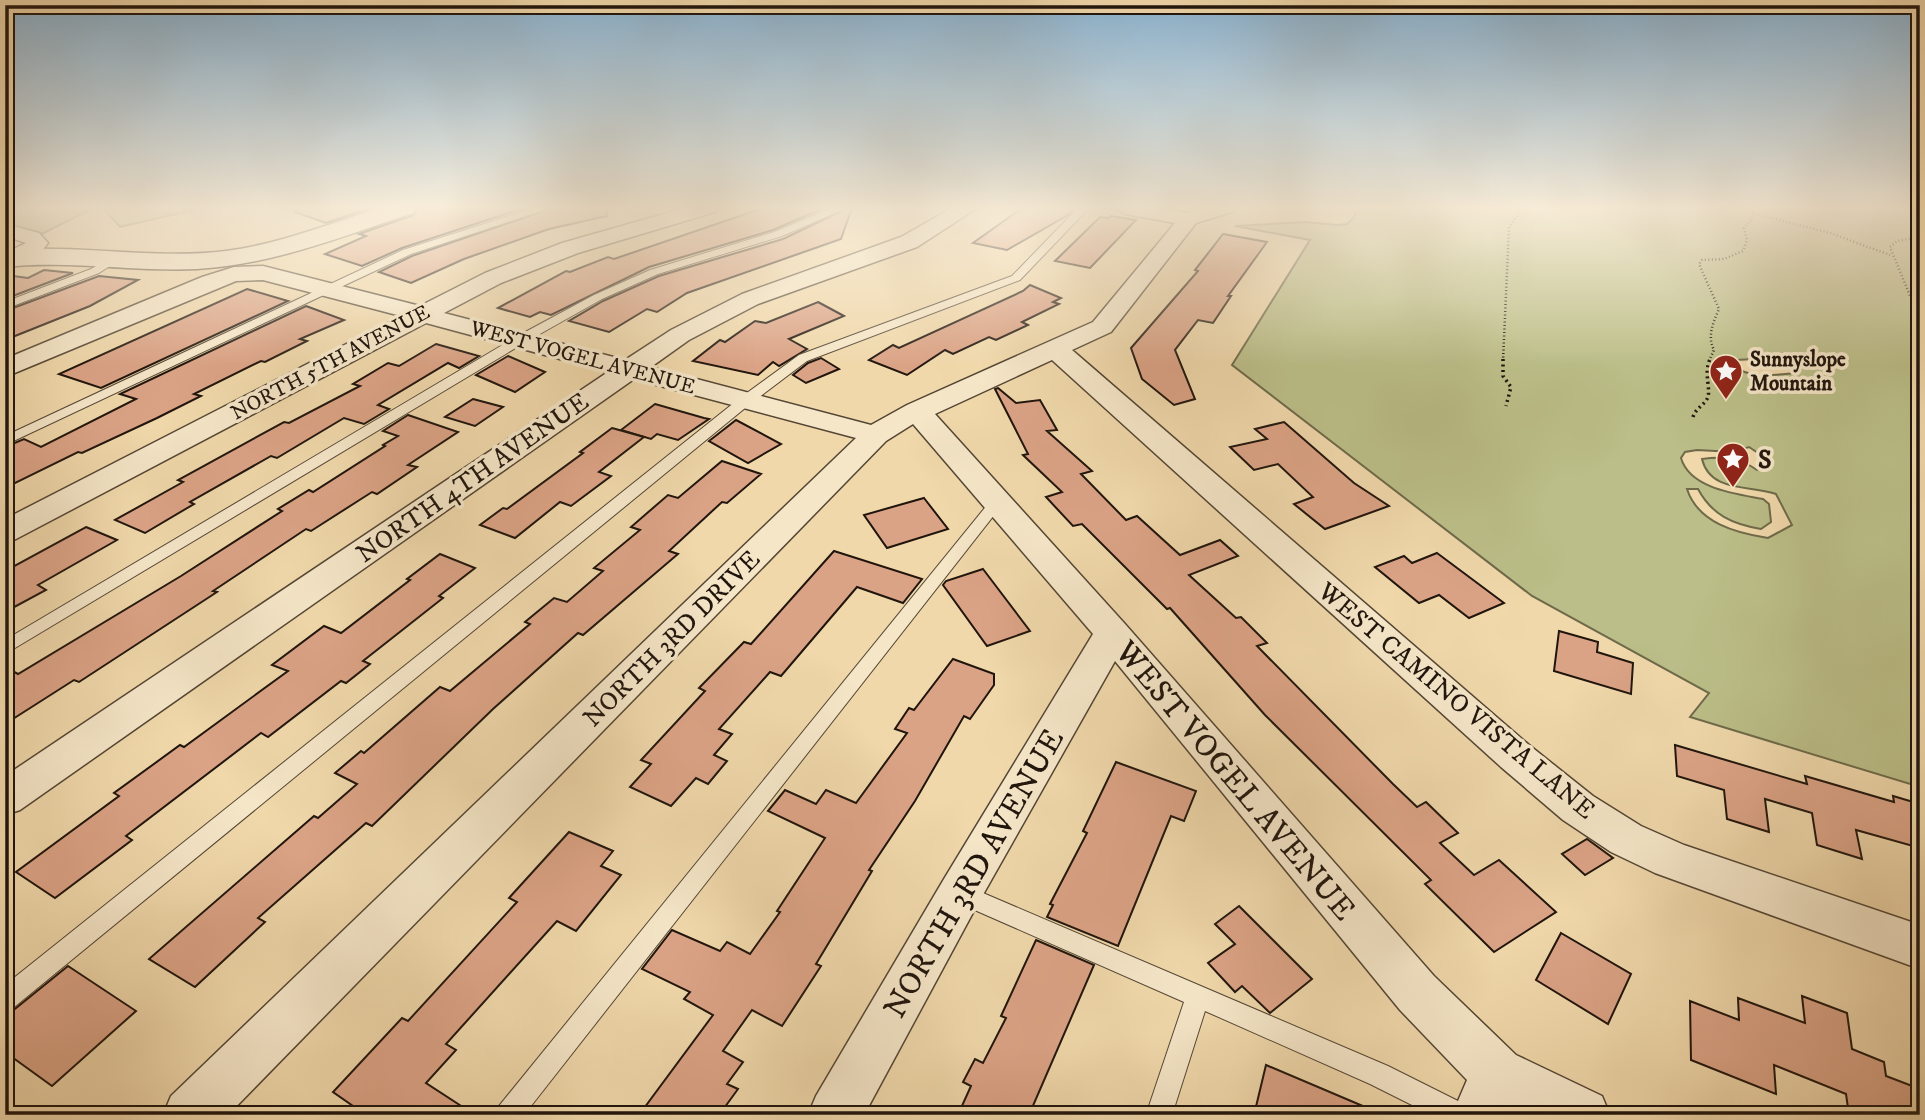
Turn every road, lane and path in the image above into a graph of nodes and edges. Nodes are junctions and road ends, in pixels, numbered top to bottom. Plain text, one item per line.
1 (112, 260) edge
2 (136, 260) edge
3 (207, 260) edge
4 (389, 260) edge
5 (536, 260) edge
6 (692, 260) edge
7 (858, 260) edge
8 (1033, 260) edge
9 (1157, 260) edge
10 (1508, 260) edge
11 (1702, 260) edge
12 (1894, 260) edge
13 (327, 289) junction
14 (5, 306) edge
15 (421, 314) junction
16 (1920, 320) edge
17 (520, 340) junction
18 (1056, 350) junction
19 (5, 369) edge
20 (628, 369) junction
21 (745, 401) junction
22 (1506, 406) dead end
23 (916, 411) junction
24 (1693, 417) dead end
25 (876, 435) junction
26 (5, 441) edge
27 (997, 502) junction
28 (5, 532) edge
29 (1112, 633) junction
30 (5, 648) edge
31 (5, 798) edge
32 (960, 893) junction
33 (1920, 947) edge
34 (1198, 996) junction
35 (5, 1000) edge
36 (1488, 1095) edge
37 (190, 1115) edge
38 (508, 1115) edge
39 (835, 1115) edge
40 (1159, 1115) edge
41 (1459, 1115) edge
42 (1583, 1115) edge

1 - 14 lane
2 - 3 street
4 - 13 lane
5 - 15 street, NORTH 5TH AVENUE
6 - 17 lane
7 - 20 street, NORTH 4TH AVENUE
8 - 21 lane
9 - 18 street, NORTH 3RD DRIVE
10 - 22 path
11 - 24 path
12 - 16 path
13 - 15 street, WEST VOGEL AVENUE
13 - 19 street, WEST VOGEL AVENUE
13 - 26 lane
15 - 17 street, WEST VOGEL AVENUE
15 - 28 street, NORTH 5TH AVENUE
17 - 20 street, WEST VOGEL AVENUE
17 - 30 lane
18 - 23 street, NORTH 3RD DRIVE
18 - 33 street, WEST CAMINO VISTA LANE
20 - 21 street, WEST VOGEL AVENUE
20 - 31 street, NORTH 4TH AVENUE
21 - 25 street, WEST VOGEL AVENUE
21 - 35 lane
23 - 25 street, NORTH 3RD DRIVE
23 - 27 street, WEST VOGEL AVENUE
25 - 37 street, NORTH 3RD DRIVE
27 - 29 street, WEST VOGEL AVENUE
27 - 38 lane
29 - 32 street, NORTH 3RD AVENUE
29 - 36 street, WEST VOGEL AVENUE
32 - 34 lane
32 - 39 street, NORTH 3RD AVENUE
34 - 40 lane
34 - 41 lane
36 - 42 street, WEST VOGEL AVENUE

